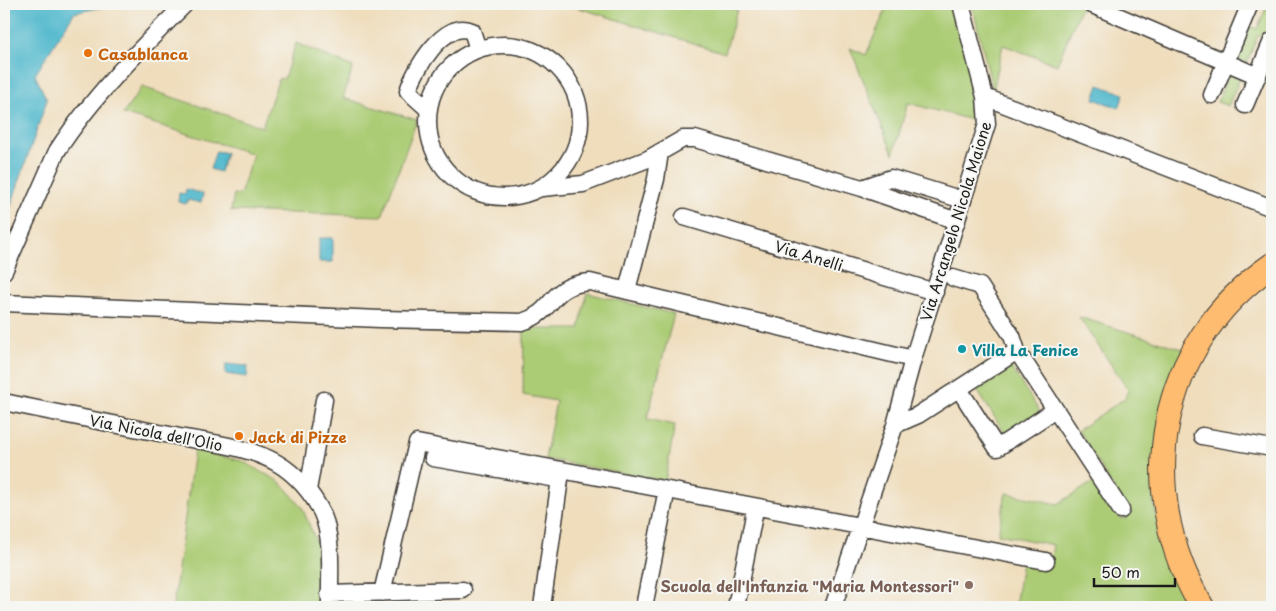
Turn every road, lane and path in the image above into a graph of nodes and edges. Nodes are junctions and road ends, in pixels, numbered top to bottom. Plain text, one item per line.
1 (185, 4) edge
2 (961, 4) edge
3 (1090, 4) edge
4 (1250, 4) edge
5 (1272, 41) edge
6 (478, 49) junction
7 (1226, 62) junction
8 (1258, 76) junction
9 (1212, 95) dead end
10 (985, 97) junction
11 (1245, 105) dead end
12 (428, 109) junction
13 (660, 152) junction
14 (542, 188) junction
15 (862, 188) junction
16 (963, 200) junction
17 (1272, 208) edge
18 (684, 217) dead end
19 (957, 220) junction
20 (1272, 265) edge
21 (4, 271) edge
22 (953, 278) dead end
23 (1272, 284) edge
24 (627, 290) junction
25 (935, 292) junction
26 (4, 303) edge
27 (1017, 351) junction
28 (913, 359) junction
29 (959, 389) junction
30 (324, 400) dead end
31 (4, 402) edge
32 (1055, 410) junction
33 (895, 425) junction
34 (1202, 436) dead end
35 (1272, 448) edge
36 (434, 458) dead end
37 (560, 479) junction
38 (308, 490) junction
39 (665, 499) junction
40 (1121, 510) dead end
41 (754, 515) junction
42 (858, 530) junction
43 (1046, 561) dead end
44 (463, 590) dead end
45 (382, 592) junction
46 (330, 600) edge
47 (542, 607) edge
48 (644, 607) edge
49 (736, 607) edge
50 (833, 607) edge
51 (1202, 607) edge
52 (1221, 607) edge

1 - 21 street
2 - 10 street
3 - 7 street
4 - 7 street
5 - 8 street
6 - 12 street
6 - 12 street
6 - 14 street
7 - 8 street
7 - 9 street
8 - 11 street
10 - 16 street, Via Arcangelo Nicola Maione
10 - 17 street, Via Arcangelo Nicola Maione
12 - 14 street
13 - 14 street
13 - 15 street
13 - 24 street
15 - 16 street
15 - 19 street
16 - 19 street, Via Arcangelo Nicola Maione
18 - 25 street, Via Anelli
19 - 25 street, Via Arcangelo Nicola Maione
20 - 51 highway
22 - 27 street
23 - 52 highway
24 - 26 street
24 - 28 street
25 - 28 street, Via Arcangelo Nicola Maione
27 - 29 street
27 - 32 street
28 - 33 street, Via Arcangelo Nicola Maione
29 - 32 street
29 - 33 street
30 - 38 street
31 - 38 street, Via Nicola dell'Olio
32 - 40 street
33 - 42 street, Via Arcangelo Nicola Maione
34 - 35 street
36 - 37 street
37 - 39 street
37 - 47 street
38 - 46 street, Via Nicola dell'Olio
39 - 41 street
39 - 48 street
41 - 42 street
41 - 49 street
42 - 43 street
42 - 45 street
42 - 50 street, Via Arcangelo Nicola Maione
44 - 45 street
45 - 46 street

